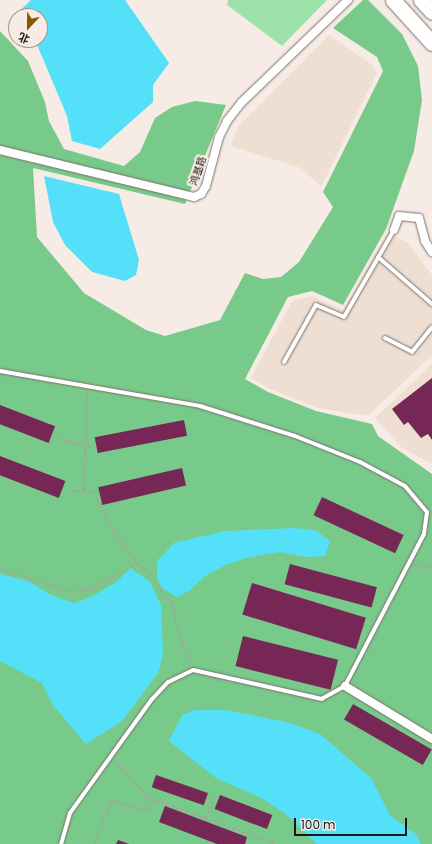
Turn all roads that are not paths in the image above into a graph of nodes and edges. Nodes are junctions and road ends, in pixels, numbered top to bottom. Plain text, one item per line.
1 (393, 0) edge
2 (347, 1) edge
3 (432, 43) edge
4 (0, 150) edge
5 (394, 230) joint
6 (432, 252) edge
7 (378, 257) junction
8 (432, 304) edge
9 (432, 327) edge
10 (385, 338) dead end
11 (284, 362) dead end
12 (0, 371) edge
13 (345, 686) junction
14 (432, 739) edge
15 (61, 844) edge

1 - 3 highway
2 - 4 street, 鸿基路
5 - 6 street
5 - 7 lane
7 - 8 lane
7 - 11 lane
9 - 10 lane
12 - 13 lane
13 - 14 street
13 - 15 lane

